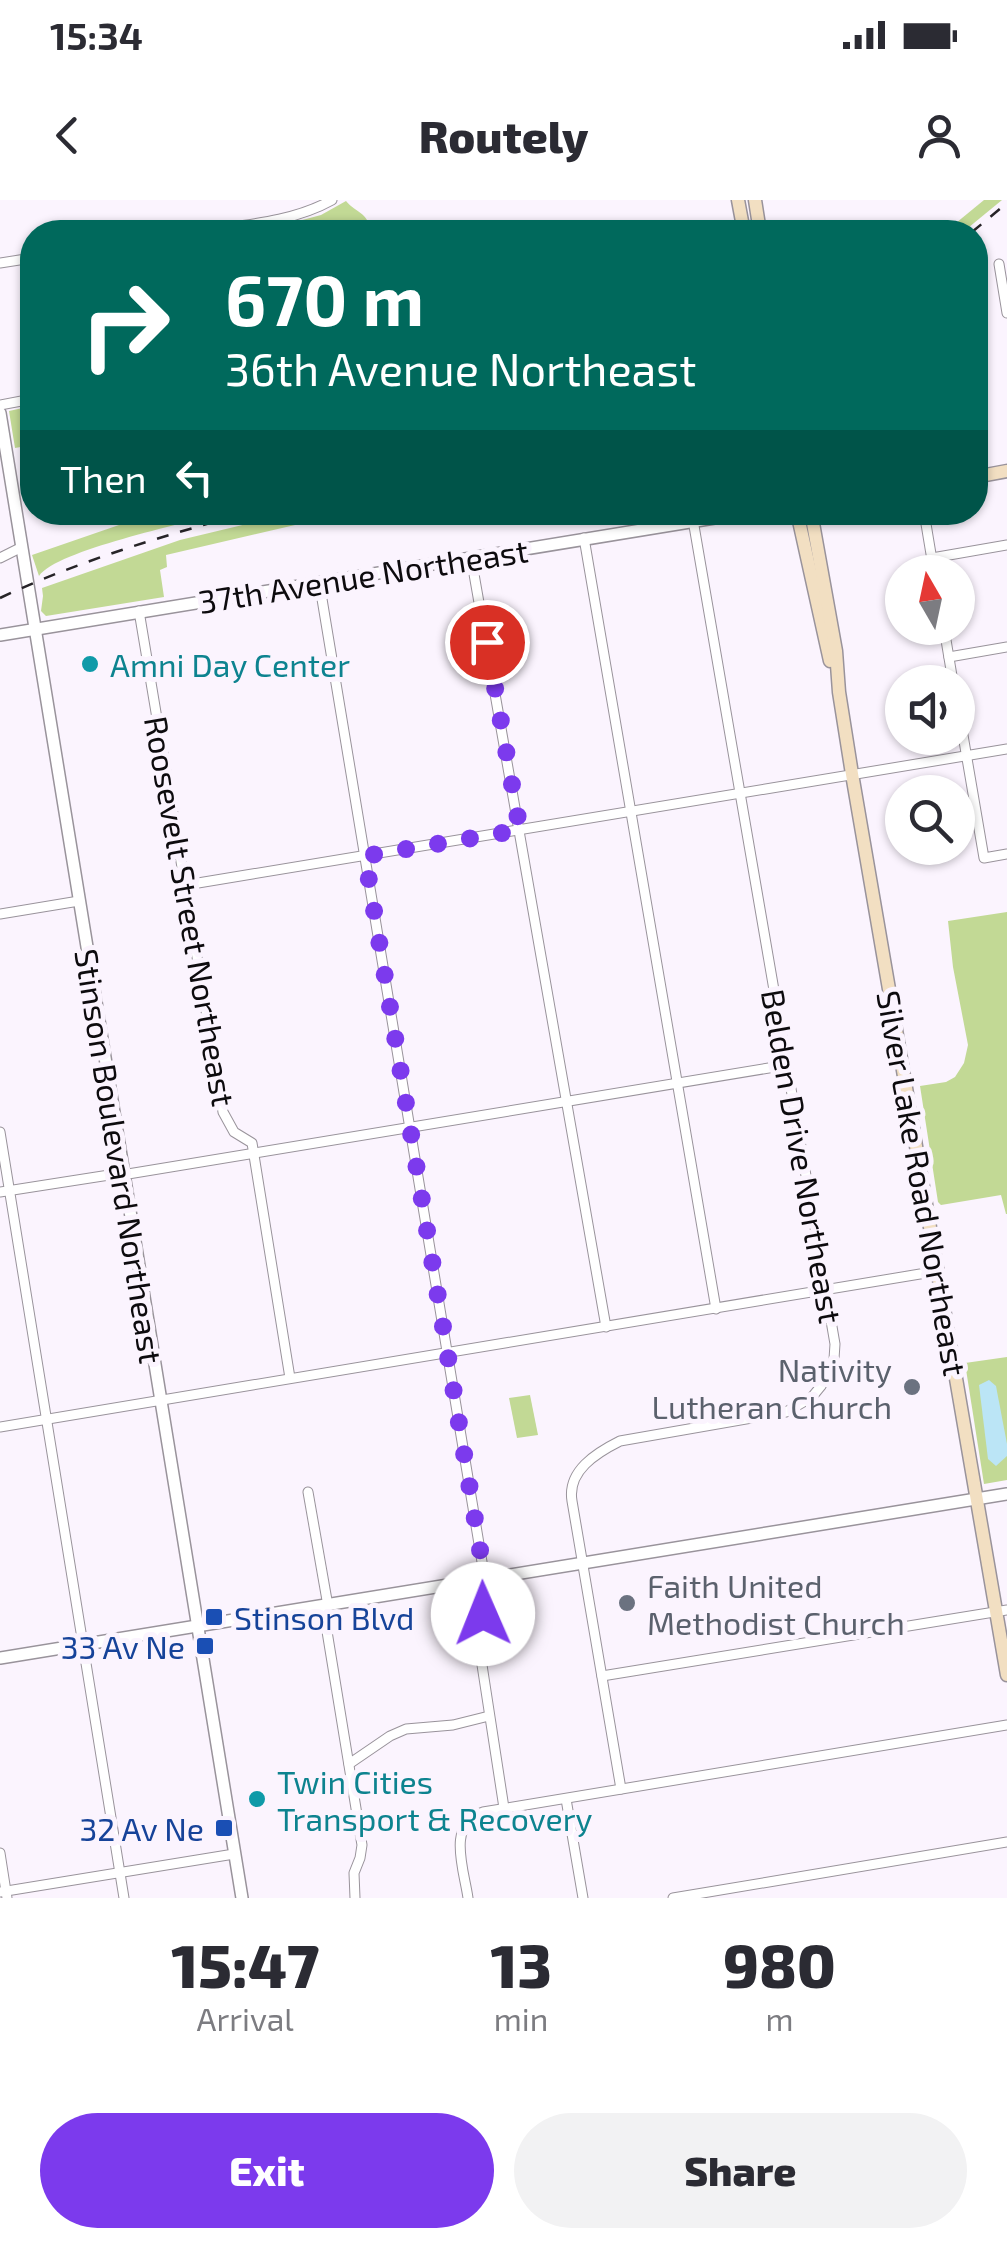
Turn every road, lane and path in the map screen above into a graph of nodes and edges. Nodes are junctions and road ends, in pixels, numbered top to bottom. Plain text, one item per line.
1 (332, 200) edge
2 (272, 220) edge
3 (999, 264) dead end
4 (1007, 311) edge
5 (0, 414) edge
6 (663, 525) edge
7 (694, 525) edge
8 (799, 525) edge
9 (812, 525) edge
10 (926, 525) edge
11 (584, 538) junction
12 (1007, 545) edge
13 (22, 547) junction
14 (931, 555) edge
15 (949, 555) edge
16 (472, 557) junction
17 (0, 558) edge
18 (319, 582) junction
19 (139, 611) junction
20 (35, 630) junction
21 (0, 636) edge
22 (947, 645) edge
23 (1007, 647) edge
24 (949, 657) junction
25 (951, 665) edge
26 (839, 692) junction
27 (1007, 749) edge
28 (966, 756) junction
29 (852, 774) junction
30 (740, 793) junction
31 (630, 811) junction
32 (520, 830) junction
33 (1007, 854) edge
34 (365, 856) junction
35 (186, 885) junction
36 (79, 901) junction
37 (0, 914) edge
38 (787, 1065) junction
39 (677, 1083) junction
40 (567, 1102) junction
41 (410, 1128) junction
42 (0, 1132) edge
43 (253, 1153) junction
44 (122, 1174) junction
45 (5, 1191) edge
46 (938, 1271) junction
47 (827, 1290) junction
48 (716, 1309) junction
49 (606, 1327) junction
50 (447, 1352) junction
51 (290, 1378) junction
52 (159, 1399) junction
53 (47, 1418) junction
54 (0, 1426) edge
55 (308, 1492) dead end
56 (1007, 1494) edge
57 (978, 1498) junction
58 (582, 1564) junction
59 (485, 1580) junction
60 (326, 1607) junction
61 (1002, 1611) edge
62 (199, 1626) junction
63 (83, 1644) junction
64 (0, 1658) edge
65 (1007, 1674) edge
66 (602, 1676) junction
67 (490, 1716) junction
68 (1007, 1725) edge
69 (349, 1764) junction
70 (622, 1789) junction
71 (566, 1799) junction
72 (504, 1808) junction
73 (1007, 1842) edge
74 (0, 1854) edge
75 (234, 1854) junction
76 (120, 1872) junction
77 (4, 1894) edge
78 (124, 1898) edge
79 (242, 1898) edge
80 (355, 1898) edge
81 (468, 1898) edge
82 (583, 1898) edge
83 (673, 1898) edge

1 - 2 street
3 - 4 street
5 - 13 street, Stinson Boulevard Northeast
6 - 11 street, 37th Avenue Northeast
7 - 30 street, Belden Drive Northeast
8 - 26 main road, Silver Lake Road Northeast
9 - 26 main road, Silver Lake Road Northeast
10 - 14 street
11 - 16 street, 37th Avenue Northeast
11 - 31 street
12 - 15 street
13 - 17 street
13 - 20 street, Stinson Boulevard Northeast
16 - 18 street, 37th Avenue Northeast
16 - 32 street
18 - 19 street, 37th Avenue Northeast
18 - 34 street
19 - 20 street, 37th Avenue Northeast
19 - 35 street, Roosevelt Street Northeast
20 - 21 street, 37th Avenue Northeast
20 - 36 street, Stinson Boulevard Northeast
22 - 24 street
23 - 24 street
24 - 25 street
26 - 29 main road, Silver Lake Road Northeast
27 - 28 street
28 - 29 street
28 - 33 street
29 - 30 street
29 - 46 main road, Silver Lake Road Northeast
30 - 31 street
30 - 38 street, Belden Drive Northeast
31 - 32 street
31 - 39 street
32 - 34 street
32 - 40 street
34 - 35 street
34 - 41 street
35 - 43 street, Roosevelt Street Northeast
36 - 37 street
36 - 44 street, Stinson Boulevard Northeast
38 - 39 street
38 - 47 street, Belden Drive Northeast
39 - 40 street
39 - 48 street
40 - 41 street
40 - 49 street
41 - 43 street
41 - 50 street
42 - 45 street
43 - 44 street
43 - 51 street, Roosevelt Street Northeast
44 - 45 street
44 - 52 street, Stinson Boulevard Northeast
45 - 53 street
46 - 47 street
46 - 57 main road, Silver Lake Road Northeast
47 - 48 street
47 - 58 street, Belden Drive Northeast
48 - 49 street
49 - 50 street
50 - 51 street
50 - 59 street
51 - 52 street
52 - 53 street
52 - 62 street, Stinson Boulevard Northeast
53 - 54 street
53 - 63 street
55 - 60 street
56 - 57 street
57 - 58 street
57 - 61 main road, Silver Lake Road Northeast
58 - 59 street
58 - 66 street, Belden Drive Northeast
59 - 60 street
59 - 67 street
60 - 62 street
60 - 69 street
61 - 65 main road, Silver Lake Road Northeast
61 - 66 street
62 - 63 street
62 - 75 street, Stinson Boulevard Northeast
63 - 64 street
63 - 76 street
66 - 70 street, Belden Drive Northeast
67 - 69 street
67 - 72 street
68 - 70 street
69 - 80 street
70 - 71 street
71 - 72 street
71 - 82 street
72 - 81 street
73 - 83 street
74 - 77 street
75 - 76 street
75 - 79 street, Stinson Boulevard Northeast
76 - 77 street
76 - 78 street

